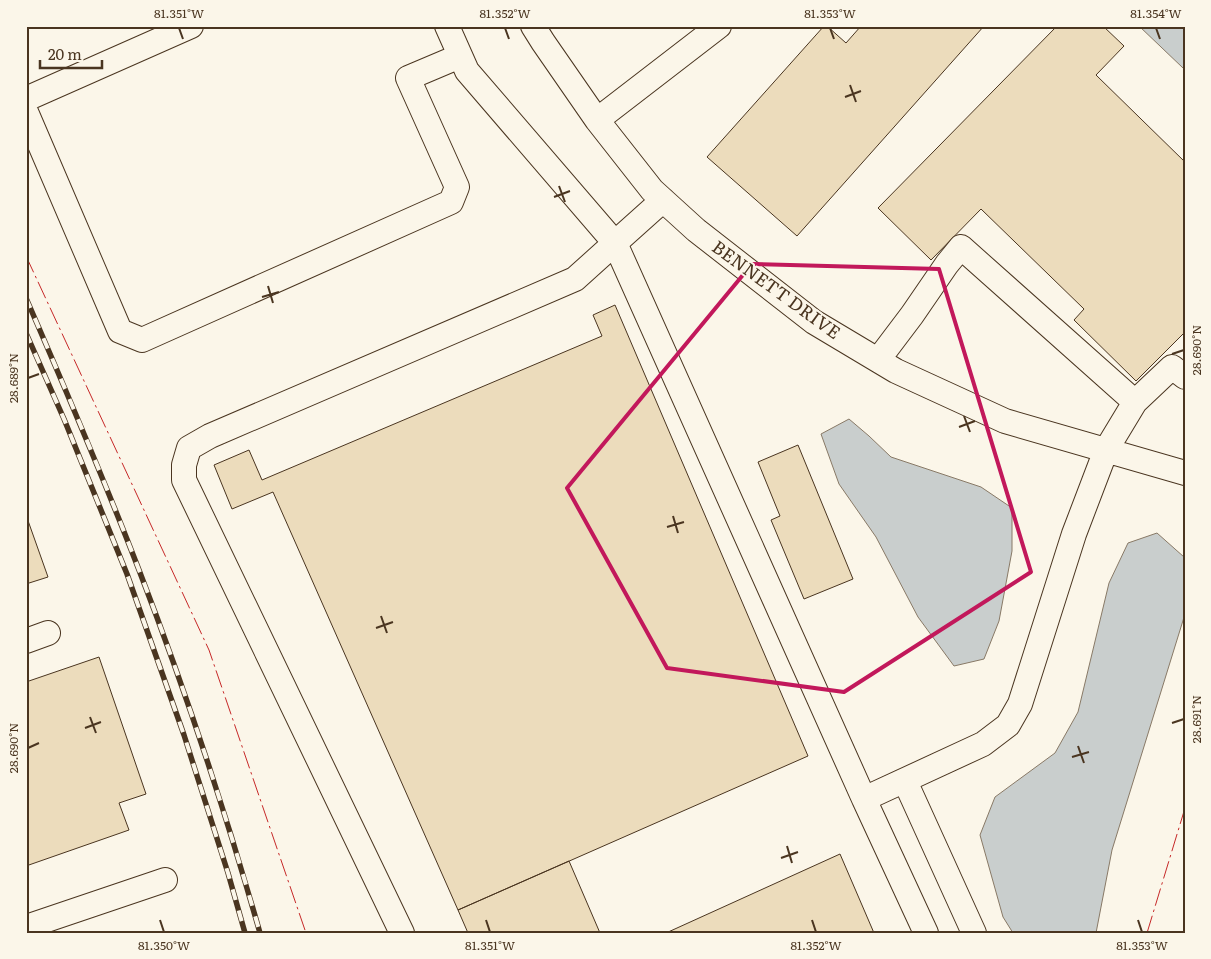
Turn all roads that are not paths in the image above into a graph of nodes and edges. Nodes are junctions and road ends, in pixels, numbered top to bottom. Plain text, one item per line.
1 (191, 26) edge
2 (447, 26) edge
3 (533, 26) edge
4 (718, 26) edge
5 (460, 56) junction
6 (26, 99) edge
7 (26, 112) edge
8 (597, 120) junction
9 (663, 200) junction
10 (615, 243) junction
11 (878, 360) junction
12 (1185, 376) edge
13 (1135, 402) junction
14 (1106, 450) junction
15 (1185, 473) edge
16 (905, 780) junction
17 (864, 799) junction
18 (165, 880) dead end
19 (26, 927) edge
20 (402, 933) edge
21 (926, 933) edge
22 (974, 933) edge

1 - 6 street
2 - 5 street
3 - 8 street, BENNETT DRIVE
4 - 8 street
5 - 7 street
5 - 10 street
8 - 9 street, BENNETT DRIVE
9 - 10 street
9 - 11 street, BENNETT DRIVE
10 - 17 street
10 - 20 street
11 - 13 street
11 - 14 street, BENNETT DRIVE
12 - 13 street
13 - 14 street
14 - 15 street, BENNETT DRIVE
14 - 16 street
16 - 17 street
16 - 22 street
17 - 21 street
18 - 19 street

